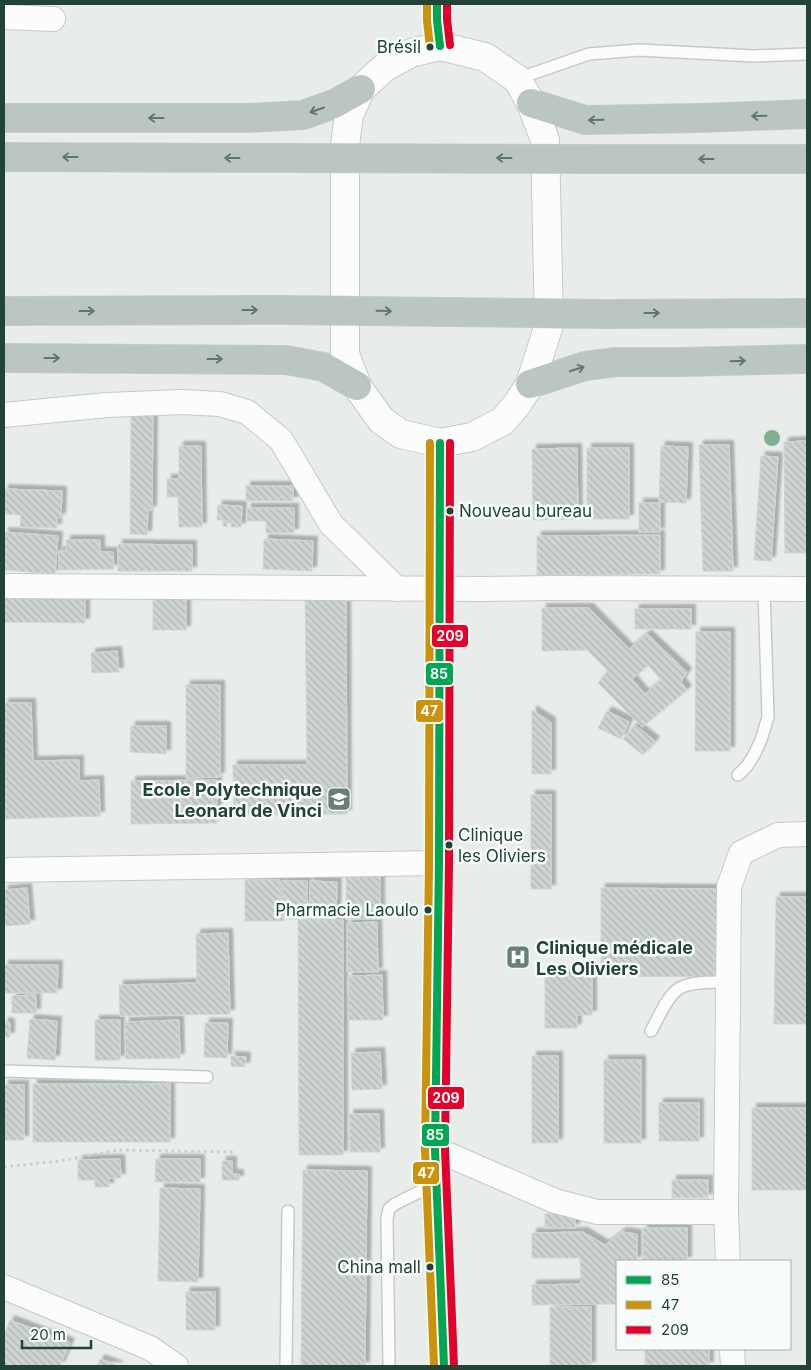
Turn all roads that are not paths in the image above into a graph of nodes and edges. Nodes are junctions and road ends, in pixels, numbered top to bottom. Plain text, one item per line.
1 (437, 4) edge
2 (4, 17) edge
3 (53, 19) dead end
4 (440, 46) junction
5 (807, 54) edge
6 (517, 79) junction
7 (361, 89) junction
8 (531, 103) junction
9 (807, 114) edge
10 (4, 118) edge
11 (4, 157) edge
12 (807, 159) edge
13 (4, 311) edge
14 (807, 313) edge
15 (4, 358) edge
16 (807, 359) edge
17 (530, 384) junction
18 (357, 386) junction
19 (4, 415) edge
20 (440, 443) junction
21 (4, 586) edge
22 (397, 589) junction
23 (440, 589) junction
24 (764, 589) junction
25 (807, 589) edge
26 (738, 775) dead end
27 (807, 834) edge
28 (439, 863) junction
29 (4, 870) edge
30 (728, 982) junction
31 (651, 1031) dead end
32 (4, 1071) edge
33 (207, 1077) dead end
34 (436, 1149) junction
35 (437, 1184) junction
36 (288, 1211) dead end
37 (726, 1212) junction
38 (728, 1260) edge
39 (4, 1287) edge
40 (732, 1350) edge
41 (176, 1366) edge
42 (286, 1366) edge
43 (389, 1366) edge
44 (444, 1366) edge
45 (733, 1366) edge

1 - 4 main road
2 - 3 street
4 - 6 main road
4 - 7 main road
5 - 6 lane
6 - 8 main road
7 -> 10 highway
7 - 18 main road
9 -> 8 highway
8 - 17 main road
12 -> 11 highway, bridge
13 -> 14 highway, bridge
15 -> 18 highway
17 -> 16 highway
17 - 20 main road
18 - 20 main road
19 - 22 street
20 - 23 main road
21 - 22 street
22 - 23 street
23 - 24 street
23 - 28 main road
24 - 25 street
24 - 26 lane
27 - 30 street
28 - 29 street
28 - 34 main road
30 - 31 lane
30 - 37 street
32 - 33 lane
34 - 35 main road
34 - 37 street
35 - 43 lane
35 - 44 main road
36 - 42 lane
37 - 38 street
39 - 41 street
40 - 45 street

